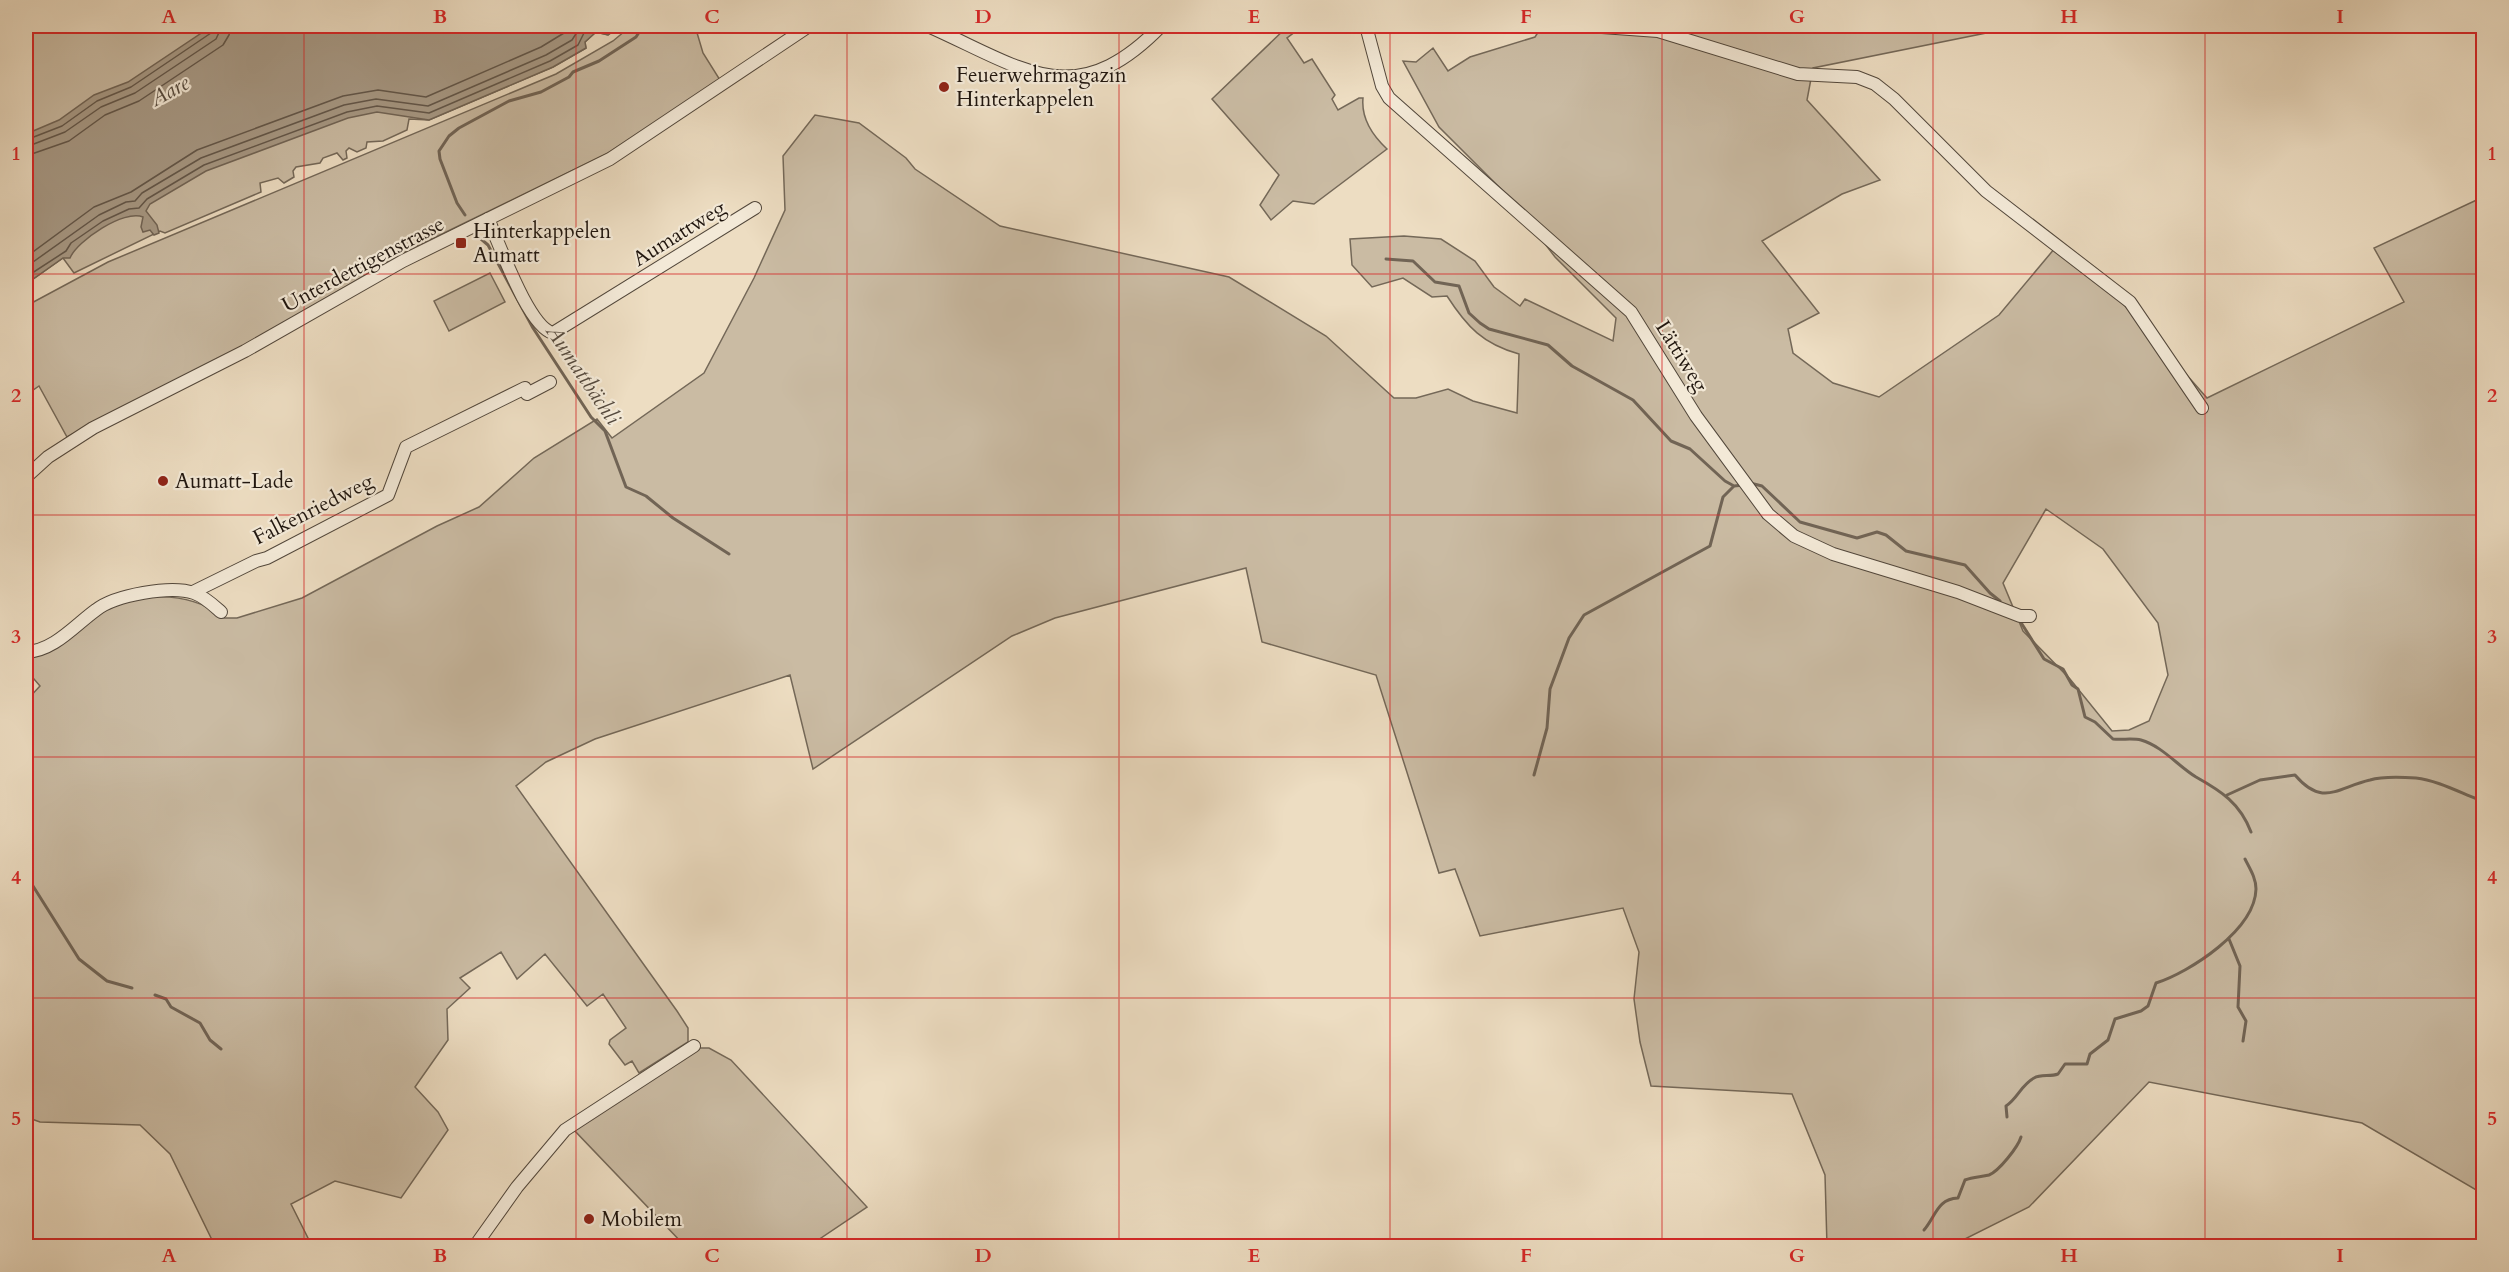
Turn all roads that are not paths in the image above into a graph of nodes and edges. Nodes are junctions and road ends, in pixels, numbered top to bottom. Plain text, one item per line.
1 (809, 26) edge
2 (931, 26) edge
3 (1161, 26) edge
4 (1366, 26) edge
5 (1588, 26) edge
6 (755, 207) dead end
7 (488, 219) junction
8 (550, 382) dead end
9 (2202, 408) dead end
10 (26, 477) edge
11 (193, 592) junction
12 (221, 612) dead end
13 (2030, 616) dead end
14 (26, 651) edge
15 (694, 1046) dead end
16 (475, 1246) edge

1 - 7 street, Unterdettigenstrasse
2 - 3 street
4 - 13 street, Lättiweg
5 - 9 street
6 - 7 street, Aumattweg
7 - 10 street, Unterdettigenstrasse
8 - 11 street, Falkenriedweg
11 - 12 street
11 - 14 street, Falkenriedweg
15 - 16 street

